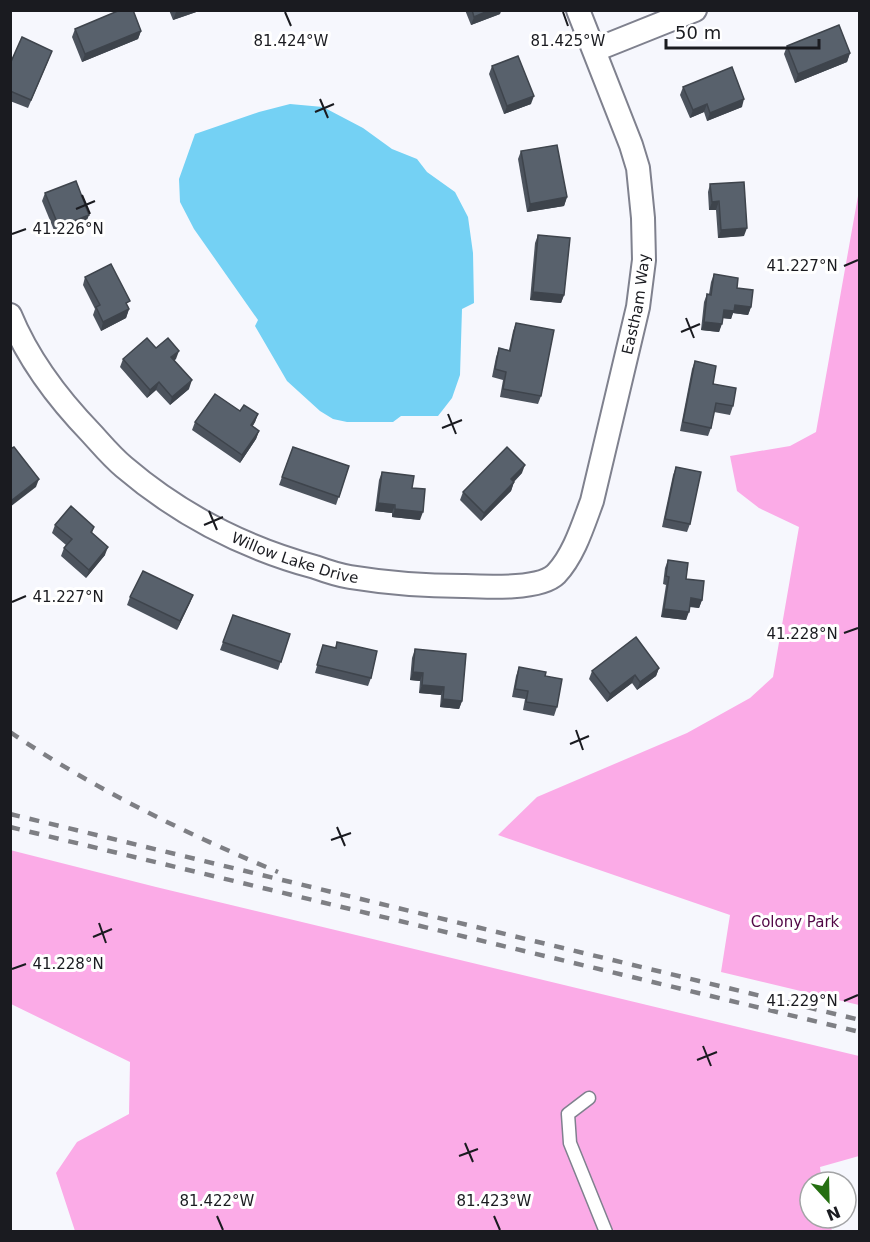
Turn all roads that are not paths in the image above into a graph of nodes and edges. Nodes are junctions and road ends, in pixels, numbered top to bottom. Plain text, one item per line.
1 (578, 10) edge
2 (695, 10) edge
3 (595, 50) junction
4 (10, 315) edge
5 (534, 583) joint
6 (589, 1098) dead end
7 (606, 1232) edge

1 - 3 street, Eastham Way
2 - 3 street
3 - 5 street, Eastham Way
4 - 5 street, Willow Lake Drive
6 - 7 lane

